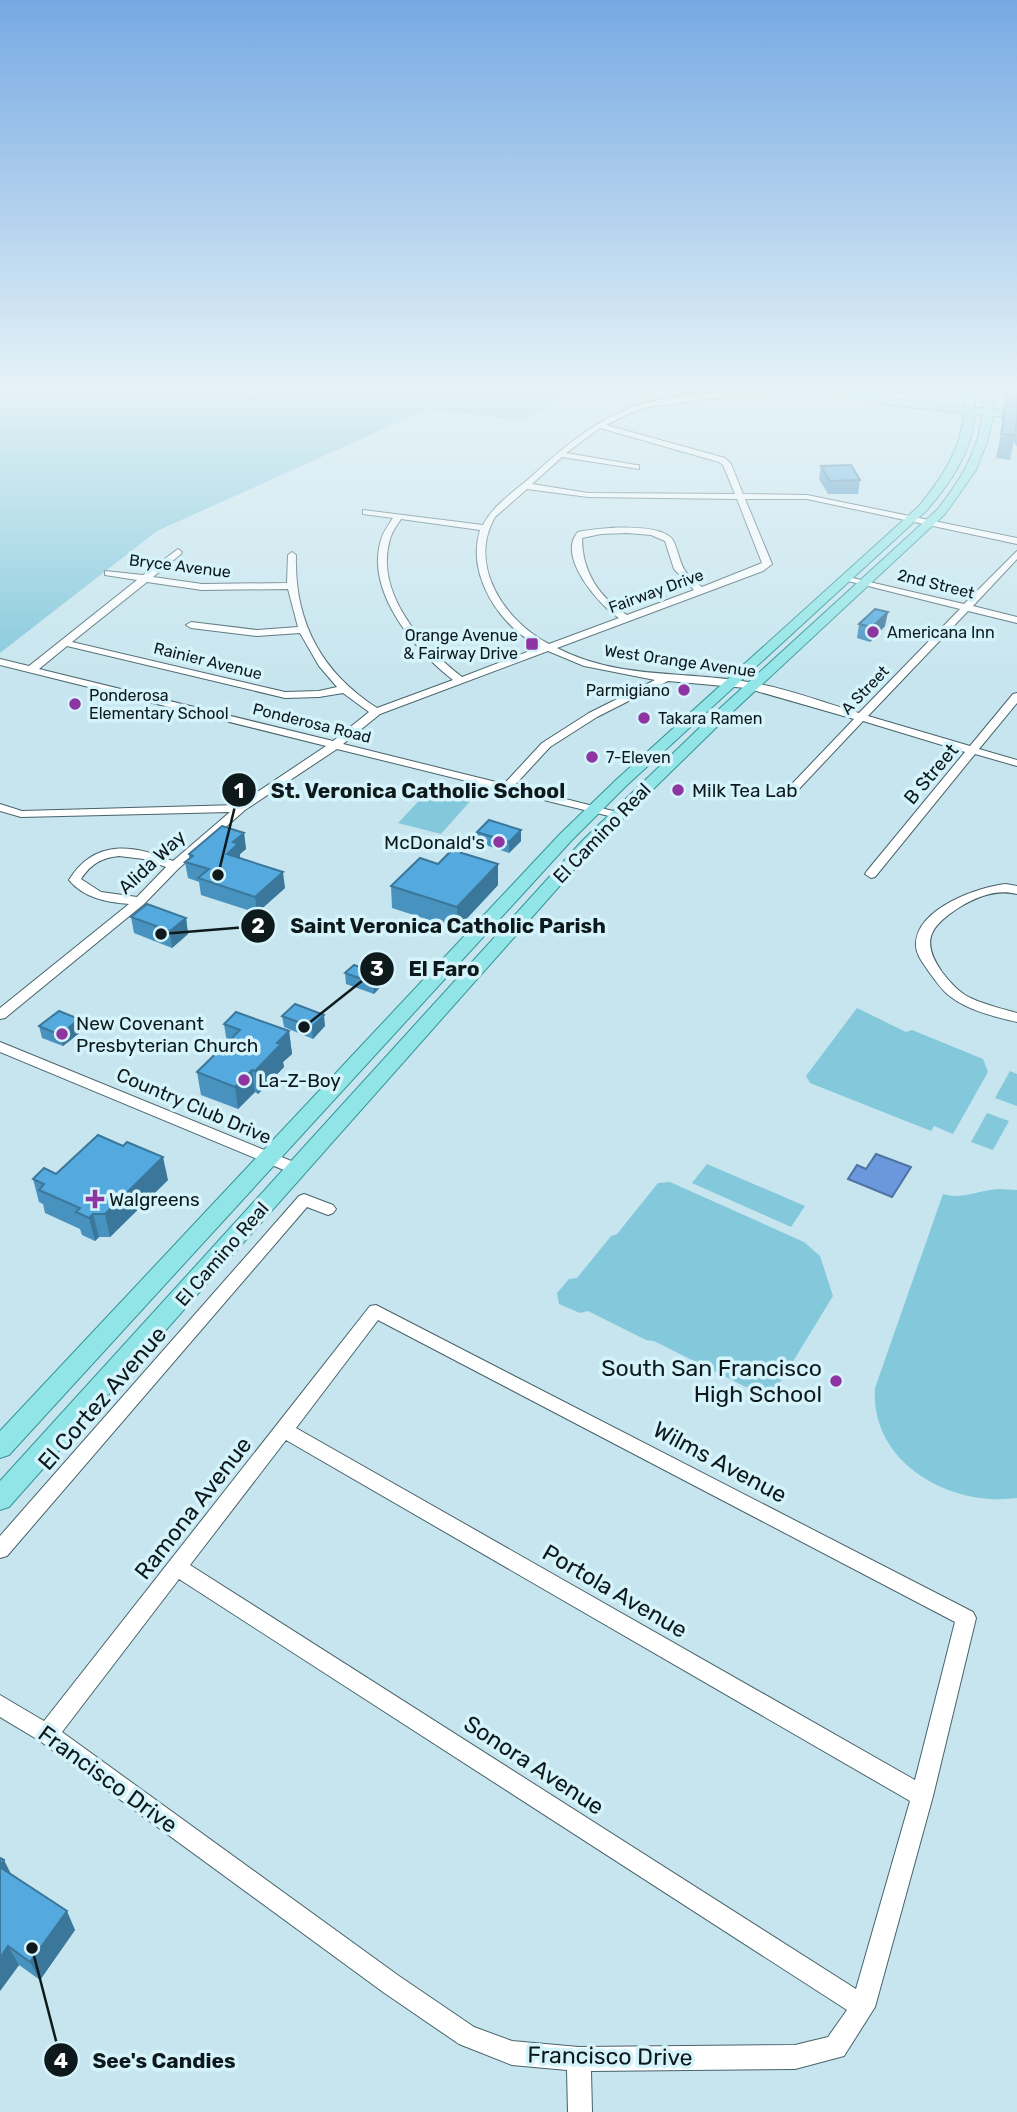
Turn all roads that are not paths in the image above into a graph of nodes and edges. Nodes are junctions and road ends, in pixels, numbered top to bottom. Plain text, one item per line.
1 (524, 488) edge
2 (537, 488) edge
3 (737, 488) edge
4 (940, 488) edge
5 (959, 488) edge
6 (740, 495) junction
7 (366, 512) dead end
8 (398, 516) junction
9 (913, 518) junction
10 (932, 522) junction
11 (484, 528) junction
12 (1017, 541) edge
13 (178, 552) dead end
14 (1017, 554) edge
15 (292, 555) dead end
16 (108, 573) dead end
17 (847, 578) junction
18 (146, 579) junction
19 (866, 583) junction
20 (290, 586) junction
21 (701, 591) junction
22 (966, 607) junction
23 (626, 618) junction
24 (1017, 620) edge
25 (191, 625) dead end
26 (302, 630) junction
27 (66, 643) junction
28 (547, 648) junction
29 (0, 662) edge
30 (31, 670) junction
31 (666, 678) junction
32 (460, 680) junction
33 (731, 683) junction
34 (754, 686) junction
35 (345, 689) junction
36 (1017, 696) edge
37 (376, 712) junction
38 (860, 718) junction
39 (335, 745) junction
40 (973, 751) junction
41 (1017, 763) edge
42 (508, 786) junction
43 (794, 788) dead end
44 (0, 807) edge
45 (241, 808) junction
46 (592, 810) junction
47 (617, 815) junction
48 (174, 866) junction
49 (871, 874) dead end
50 (1017, 888) edge
51 (140, 901) junction
52 (0, 1015) edge
53 (1017, 1018) edge
54 (0, 1047) edge
55 (269, 1158) junction
56 (296, 1169) junction
57 (328, 1209) dead end
58 (376, 1311) joint
59 (284, 1430) junction
60 (0, 1448) edge
61 (0, 1499) edge
62 (0, 1550) edge
63 (177, 1568) junction
64 (966, 1618) joint
65 (0, 1705) edge
66 (47, 1734) junction
67 (922, 1796) junction
68 (863, 2007) junction
69 (579, 2059) junction
70 (580, 2112) edge

1 - 11 street
2 - 6 street
3 - 6 street, Fairway Drive
4 - 9 main road, El Camino Real
5 - 10 main road, El Camino Real
6 - 9 street
6 - 21 street, Fairway Drive
7 - 8 street
8 - 11 street
8 - 32 street
9 - 10 street
9 - 17 main road, El Camino Real
10 - 12 street
10 - 19 main road, El Camino Real
11 - 28 street, West Orange Avenue
13 - 18 street
14 - 22 street, A Street
15 - 20 street
16 - 18 street, Bryce Avenue
17 - 19 street, 2nd Street
17 - 33 main road, El Camino Real
18 - 20 street, Bryce Avenue
18 - 27 street
19 - 22 street, 2nd Street
19 - 34 main road, El Camino Real
20 - 26 street
21 - 23 street, Fairway Drive
21 - 23 street
22 - 24 street, 2nd Street
22 - 38 street, A Street
23 - 28 street, Fairway Drive
25 - 26 street
26 - 35 street
27 - 30 street
27 - 35 street, Rainier Avenue
28 - 31 street, West Orange Avenue
28 - 32 street, Fairway Drive
29 - 30 street, Ponderosa Road
30 - 39 street, Ponderosa Road
31 - 33 street, West Orange Avenue
31 - 42 street
32 - 37 street, Fairway Drive
33 - 34 street, West Orange Avenue
33 - 46 main road, El Camino Real
34 - 38 street, West Orange Avenue
34 - 47 main road, El Camino Real
35 - 37 street
36 - 40 street, B Street
37 - 39 street, Fairway Drive
38 - 40 street, West Orange Avenue
38 - 43 street, A Street
39 - 42 street, Ponderosa Road
39 - 45 street, Alida Way
40 - 41 street, West Orange Avenue
40 - 49 street, B Street
42 - 46 street, Ponderosa Road
44 - 45 street
45 - 48 street, Alida Way
46 - 47 street, Ponderosa Road
46 - 55 main road, El Camino Real
47 - 56 main road, El Camino Real
48 - 51 street, Alida Way
48 - 51 street
50 - 53 street
51 - 52 street, Alida Way
54 - 55 street, Country Club Drive
55 - 56 street, Country Club Drive
55 - 60 main road, El Camino Real
56 - 61 main road, El Camino Real
57 - 62 street, El Cortez Avenue
58 - 59 street, Ramona Avenue
58 - 64 street, Wilms Avenue
59 - 63 street, Ramona Avenue
59 - 67 street, Portola Avenue
63 - 66 street, Ramona Avenue
63 - 68 street, Sonora Avenue
64 - 67 street, Francisco Drive
65 - 66 street, Francisco Drive
66 - 69 street, Francisco Drive
67 - 68 street, Francisco Drive
68 - 69 street, Francisco Drive
69 - 70 street

